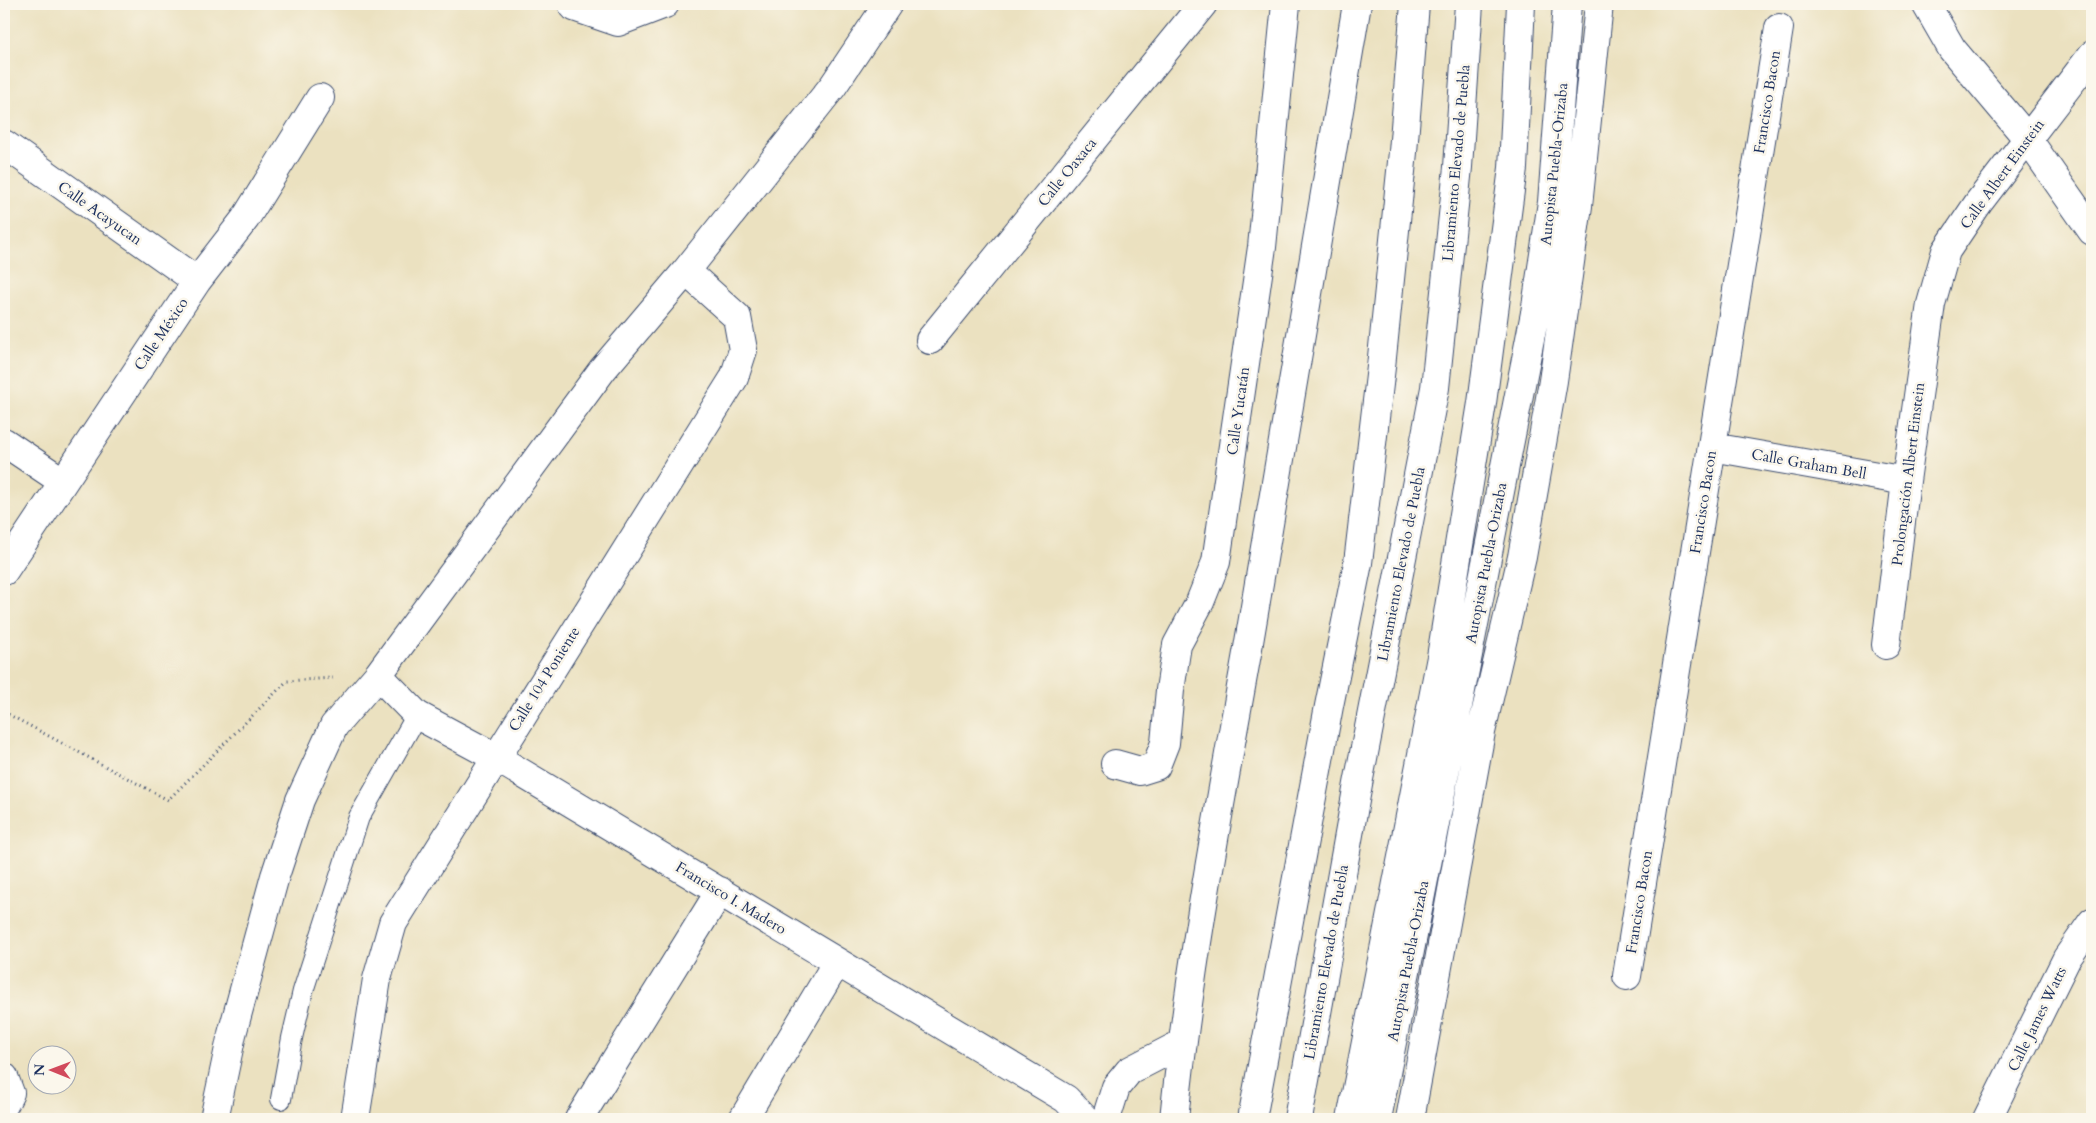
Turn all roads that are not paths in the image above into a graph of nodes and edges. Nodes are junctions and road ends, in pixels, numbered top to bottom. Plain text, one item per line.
1 (572, 4) edge
2 (665, 4) edge
3 (888, 4) edge
4 (1203, 4) edge
5 (1286, 4) edge
6 (1357, 4) edge
7 (1415, 4) edge
8 (1469, 4) edge
9 (1522, 4) edge
10 (1567, 4) edge
11 (1598, 4) edge
12 (1926, 4) edge
13 (1779, 28) dead end
14 (2092, 55) edge
15 (320, 98) dead end
16 (2027, 138) junction
17 (4, 144) edge
18 (2092, 231) edge
19 (686, 271) junction
20 (197, 281) junction
21 (1931, 304) joint
22 (930, 340) dead end
23 (4, 442) edge
24 (1712, 447) junction
25 (1906, 481) junction
26 (62, 482) junction
27 (4, 571) edge
28 (1886, 645) dead end
29 (378, 675) junction
30 (417, 715) junction
31 (495, 757) junction
32 (1115, 764) dead end
33 (720, 891) junction
34 (2092, 922) edge
35 (837, 962) junction
36 (1627, 976) dead end
37 (1181, 1044) junction
38 (4, 1077) edge
39 (281, 1098) dead end
40 (4, 1105) edge
41 (214, 1119) edge
42 (355, 1119) edge
43 (579, 1119) edge
44 (743, 1119) edge
45 (1085, 1119) edge
46 (1106, 1119) edge
47 (1174, 1119) edge
48 (1252, 1119) edge
49 (1298, 1119) edge
50 (1352, 1119) edge
51 (1377, 1119) edge
52 (1410, 1119) edge
53 (1987, 1119) edge

1 - 2 main road
3 - 19 main road
4 - 22 main road, Calle Oaxaca
5 - 32 main road, Calle Yucatán
6 - 37 main road
7 - 48 main road
8 - 49 main road, Libramiento Elevado de Puebla
9 - 50 main road
10 - 51 main road, Autopista Puebla-Orizaba
11 - 52 main road
12 - 16 main road
13 - 24 main road, Francisco Bacon
14 - 16 main road, Calle Albert Einstein
15 - 20 main road, Calle México
16 - 18 main road
16 - 21 main road, Calle Albert Einstein
17 - 20 main road, Calle Acayucan
19 - 29 main road
19 - 31 main road, Calle 104 Poniente
20 - 26 main road, Calle México
21 - 25 main road, Prolongación Albert Einstein
23 - 26 main road
24 - 25 main road, Calle Graham Bell
24 - 36 main road, Francisco Bacon
25 - 28 main road, Prolongación Albert Einstein
26 - 27 main road, Calle México
29 - 30 main road, Francisco I. Madero
29 - 41 main road
30 - 31 main road, Francisco I. Madero
30 - 39 lane
31 - 33 main road, Francisco I. Madero
31 - 42 main road, Calle 104 Poniente
33 - 35 main road, Francisco I. Madero
33 - 43 main road
34 - 53 main road, Calle James Watts
35 - 44 main road
35 - 45 main road, Francisco I. Madero
37 - 46 main road
37 - 47 main road
38 - 40 main road

